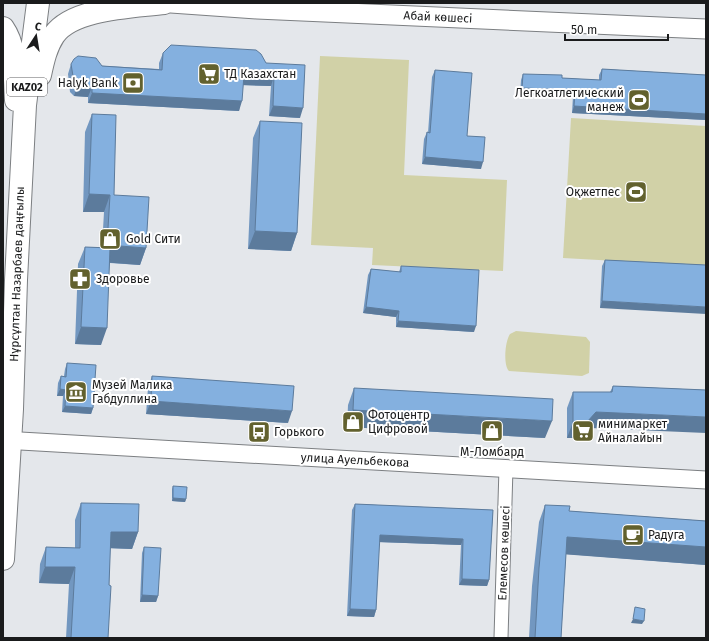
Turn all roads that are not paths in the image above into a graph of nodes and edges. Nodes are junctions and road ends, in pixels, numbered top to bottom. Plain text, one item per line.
1 (164, 3) edge
2 (171, 3) edge
3 (37, 9) edge
4 (3, 28) edge
5 (706, 29) edge
6 (22, 161) junction
7 (7, 440) edge
8 (506, 468) junction
9 (706, 480) edge
10 (3, 559) edge
11 (501, 638) edge

1 - 6 highway
2 - 5 main road, Абай көшесі
3 - 6 highway, Нұрсұлтан Назарбаев даңғылы / KАZ02
4 - 6 highway
6 - 7 highway, Нұрсұлтан Назарбаев даңғылы / KАZ02
7 - 8 street, улица Ауельбекова
7 - 10 highway, Нұрсұлтан Назарбаев даңғылы / KАZ02
8 - 9 street, улица Ауельбекова
8 - 11 street, Елемесов көшесі

